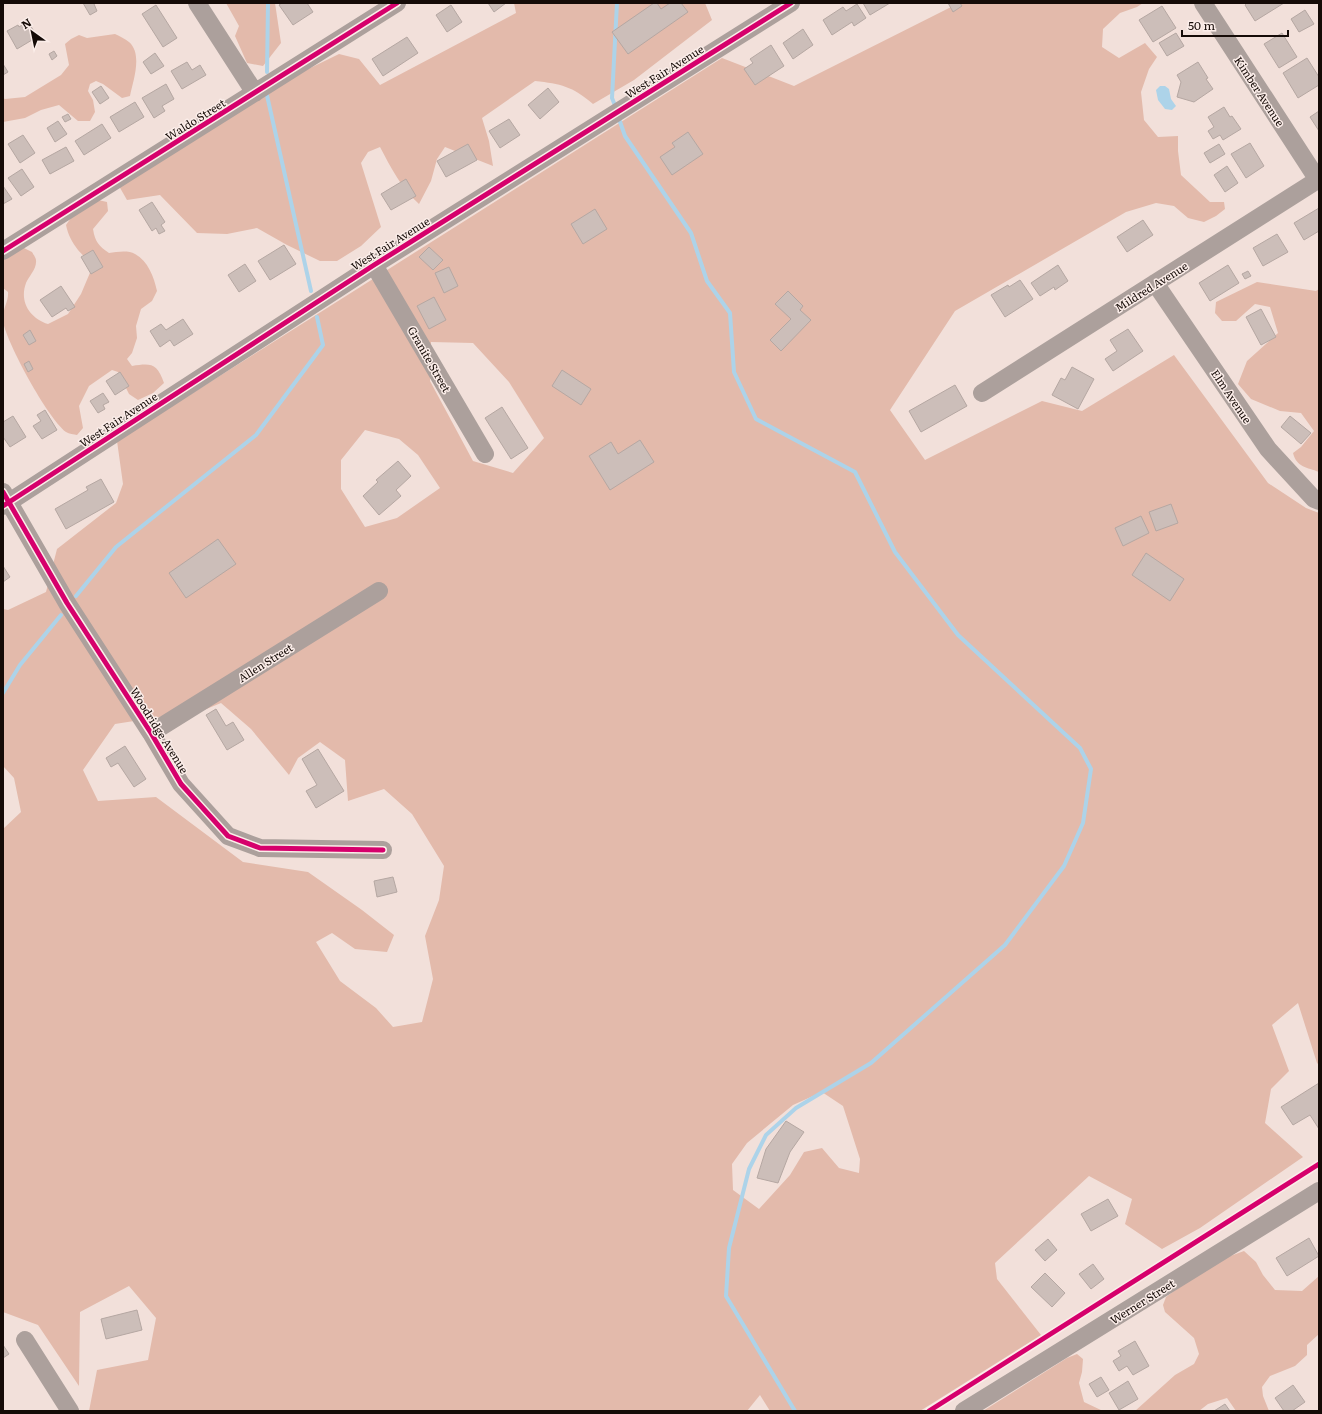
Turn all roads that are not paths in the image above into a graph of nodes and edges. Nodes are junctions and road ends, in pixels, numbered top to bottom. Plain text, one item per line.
1 (197, 3) edge
2 (397, 3) edge
3 (791, 3) edge
4 (1203, 3) edge
5 (254, 93) junction
6 (1318, 180) edge
7 (3, 251) edge
8 (374, 265) junction
9 (1155, 283) junction
10 (982, 393) dead end
11 (485, 454) dead end
12 (5, 500) edge
13 (1319, 501) edge
14 (379, 591) dead end
15 (151, 733) junction
16 (383, 850) dead end
17 (1319, 1191) edge
18 (25, 1340) dead end
19 (70, 1411) edge
20 (964, 1411) edge

1 - 5 street
2 - 5 street, Waldo Street
3 - 8 street, West Fair Avenue
4 - 6 street, Kimber Avenue
5 - 7 street, Waldo Street
6 - 9 street, Mildred Avenue
8 - 11 street, Granite Street
8 - 12 street, West Fair Avenue
9 - 10 street, Mildred Avenue
9 - 13 street, Elm Avenue
12 - 15 street, Woodridge Avenue
14 - 15 street, Allen Street
15 - 16 street, Woodridge Avenue
17 - 20 street, Werner Street
18 - 19 street

